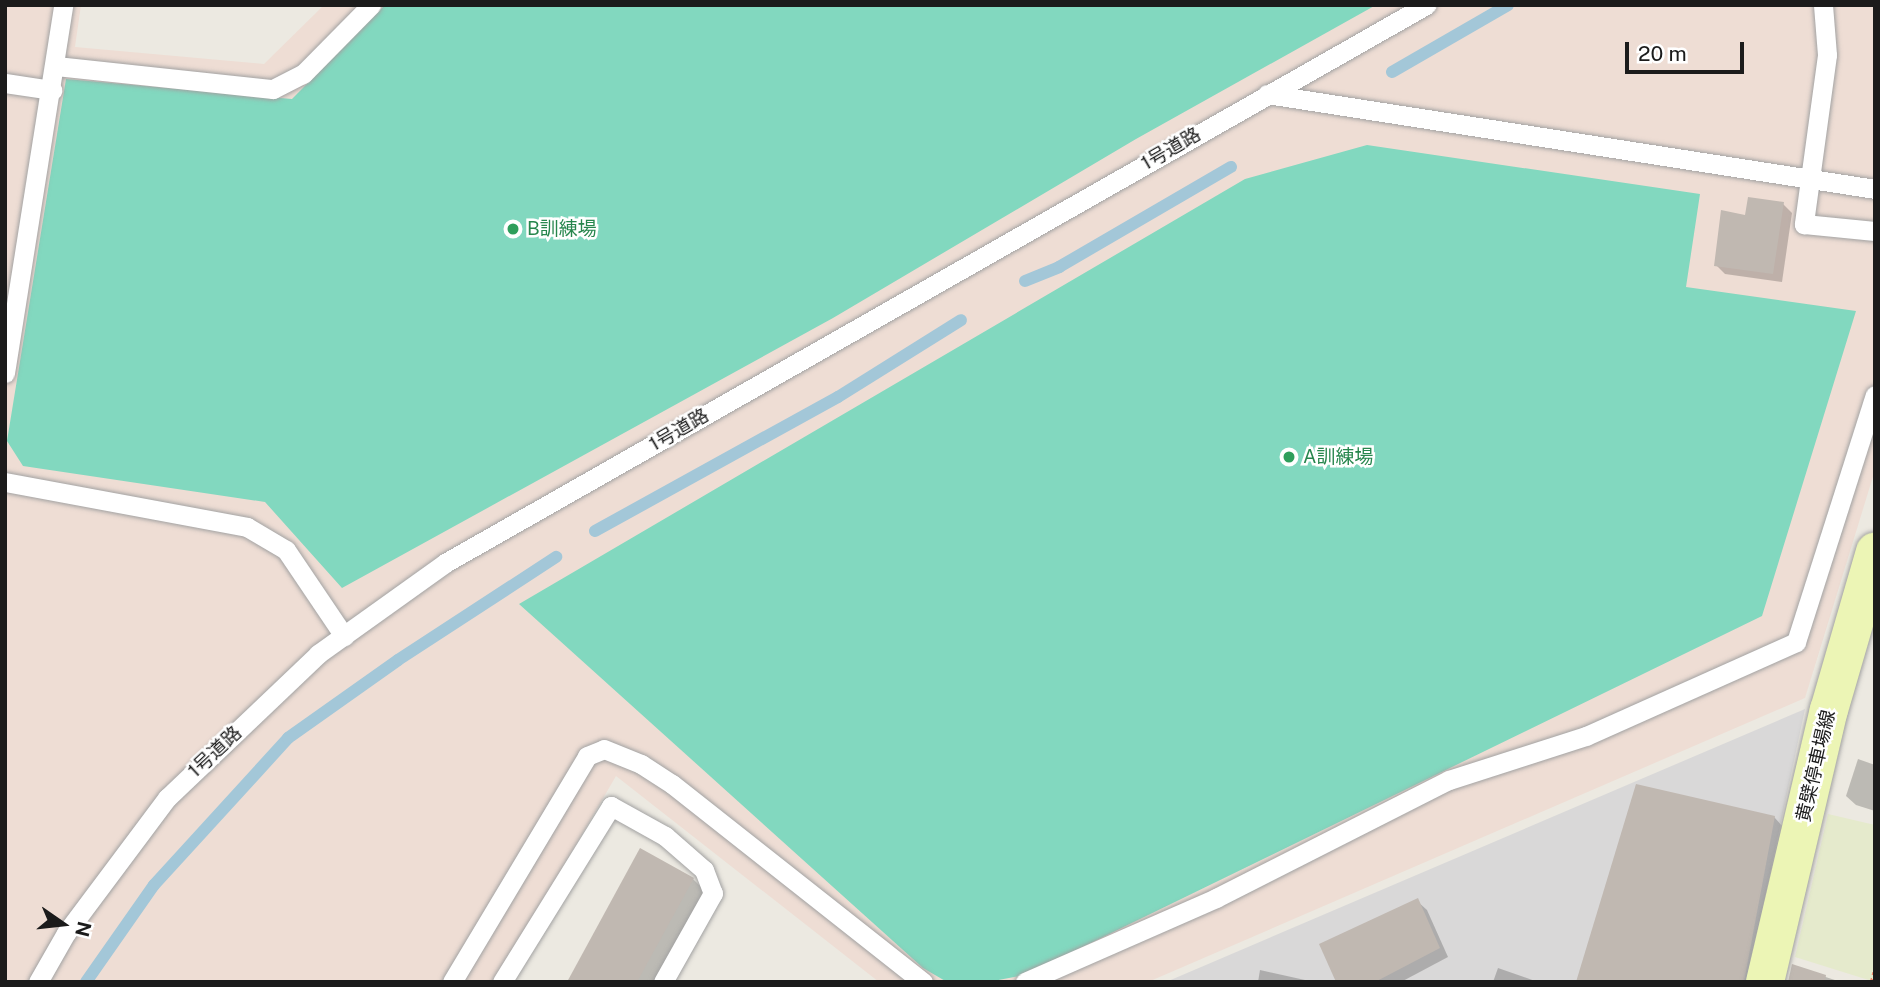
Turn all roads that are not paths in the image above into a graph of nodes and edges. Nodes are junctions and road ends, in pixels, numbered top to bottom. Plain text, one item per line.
1 (63, 5) edge
2 (371, 5) edge
3 (1426, 5) edge
4 (1824, 5) edge
5 (56, 66) junction
6 (5, 83) edge
7 (52, 90) junction
8 (1267, 94) junction
9 (1811, 180) junction
10 (1875, 189) edge
11 (1875, 231) edge
12 (10, 318) edge
13 (5, 373) edge
14 (1875, 394) edge
15 (5, 481) edge
16 (1875, 552) edge
17 (344, 636) junction
18 (38, 982) edge
19 (452, 982) edge
20 (502, 982) edge
21 (663, 982) edge
22 (923, 982) edge
23 (1025, 982) edge
24 (1765, 982) edge

1 - 5 lane
2 - 5 lane
3 - 8 lane, 1号道路
4 - 9 lane
5 - 7 lane
6 - 7 lane
7 - 12 lane
8 - 9 lane
8 - 17 lane, 1号道路
9 - 10 lane
9 - 11 lane
12 - 13 lane
14 - 23 lane
15 - 17 lane
16 - 24 main road, 黄檗停車場線
17 - 18 lane, 1号道路
19 - 22 lane
20 - 21 lane

